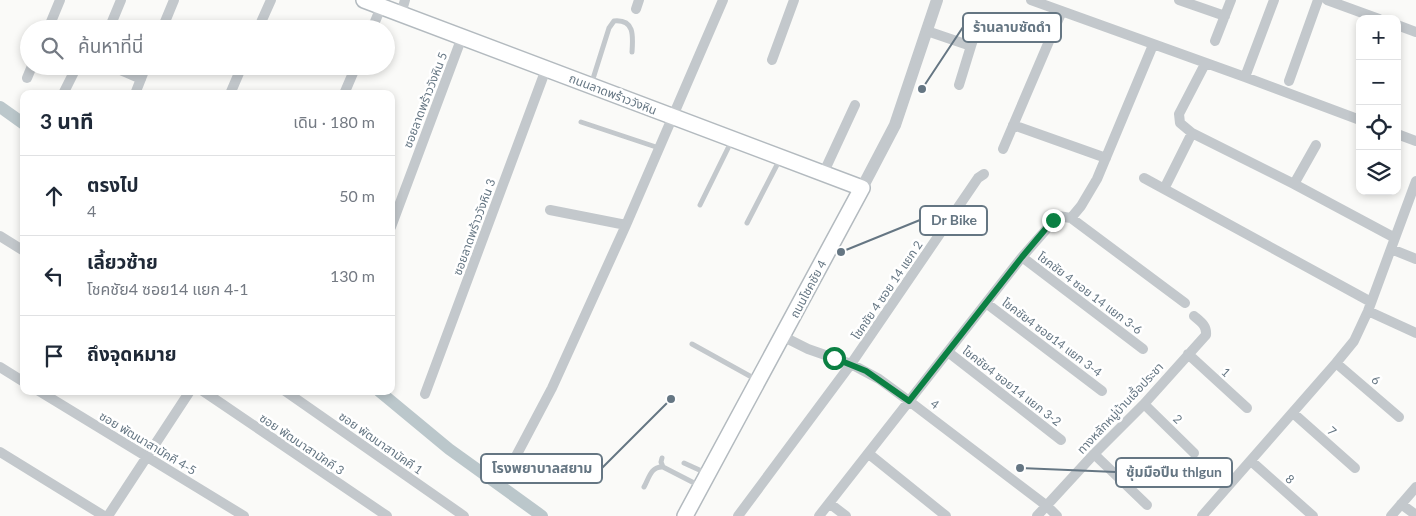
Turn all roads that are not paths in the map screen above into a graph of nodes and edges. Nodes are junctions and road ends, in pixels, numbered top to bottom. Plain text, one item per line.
1 (60, 0) edge
2 (120, 0) edge
3 (174, 0) edge
4 (271, 0) edge
5 (364, 0) edge
6 (723, 0) edge
7 (794, 0) edge
8 (937, 0) edge
9 (1031, 0) edge
10 (1179, 0) edge
11 (1231, 0) edge
12 (1274, 0) edge
13 (1318, 0) edge
14 (1327, 0) edge
15 (381, 6) junction
16 (403, 7) edge
17 (1062, 11) junction
18 (1368, 15) edge
19 (1224, 16) junction
20 (52, 20) edge
21 (112, 20) edge
22 (166, 20) edge
23 (262, 20) edge
24 (376, 20) edge
25 (979, 22) dead end
26 (1401, 26) edge
27 (927, 31) junction
28 (1416, 32) edge
29 (462, 37) junction
30 (1215, 41) dead end
31 (1153, 45) junction
32 (970, 46) junction
33 (632, 52) dead end
34 (772, 60) dead end
35 (1205, 64) junction
36 (546, 69) junction
37 (28, 75) edge
38 (72, 75) edge
39 (132, 75) edge
40 (143, 75) edge
41 (238, 75) edge
42 (352, 75) edge
43 (1245, 77) junction
44 (27, 78) dead end
45 (141, 79) junction
46 (1289, 81) dead end
47 (959, 85) dead end
48 (591, 86) junction
49 (65, 90) edge
50 (137, 90) edge
51 (232, 90) edge
52 (346, 90) edge
53 (855, 105) dead end
54 (672, 117) junction
55 (1356, 119) edge
56 (581, 122) dead end
57 (1013, 125) junction
58 (1192, 134) junction
59 (1401, 136) edge
60 (732, 139) junction
61 (1416, 142) edge
62 (1316, 145) dead end
63 (659, 148) junction
64 (1004, 150) dead end
65 (780, 158) junction
66 (1106, 158) junction
67 (823, 174) junction
68 (984, 174) dead end
69 (1144, 178) dead end
70 (1294, 184) junction
71 (1415, 186) edge
72 (862, 188) junction
73 (1164, 189) junction
74 (700, 205) dead end
75 (550, 210) dead end
76 (395, 216) edge
77 (1071, 218) junction
78 (747, 223) dead end
79 (626, 225) junction
80 (0, 236) edge
81 (1395, 238) junction
82 (20, 248) edge
83 (1391, 249) junction
84 (1022, 257) junction
85 (1416, 259) edge
86 (986, 303) junction
87 (1185, 303) dead end
88 (1370, 307) junction
89 (1194, 316) dead end
90 (1416, 333) edge
91 (782, 336) junction
92 (692, 344) dead end
93 (1143, 349) dead end
94 (948, 352) junction
95 (1188, 354) junction
96 (1336, 363) junction
97 (851, 364) junction
98 (0, 367) edge
99 (20, 380) edge
100 (758, 381) junction
101 (1102, 391) dead end
102 (425, 394) dead end
103 (45, 395) edge
104 (187, 395) edge
105 (209, 395) edge
106 (291, 395) edge
107 (909, 401) junction
108 (1144, 404) junction
109 (1246, 408) dead end
110 (1292, 413) junction
111 (1399, 417) dead end
112 (1061, 440) dead end
113 (0, 452) edge
114 (1194, 453) dead end
115 (869, 454) junction
116 (1094, 454) junction
117 (146, 457) junction
118 (662, 458) dead end
119 (1251, 461) junction
120 (684, 463) dead end
121 (663, 467) junction
122 (1354, 468) dead end
123 (505, 477) dead end
124 (705, 480) junction
125 (644, 487) dead end
126 (1416, 487) edge
127 (830, 502) junction
128 (1401, 504) junction
129 (1147, 505) dead end
130 (1047, 506) junction
131 (1208, 514) edge
132 (1416, 515) edge
133 (106, 516) edge
134 (244, 516) edge
135 (387, 516) edge
136 (464, 516) edge
137 (685, 516) edge
138 (738, 516) edge
139 (819, 516) edge
140 (846, 516) edge
141 (946, 516) edge
142 (1037, 516) edge
143 (1057, 516) edge
144 (1313, 516) edge
145 (1392, 516) edge

1 - 20 street
2 - 21 street
3 - 22 street
4 - 23 street
5 - 15 main road, ถนนลาดพร้าววังหิน
6 - 54 street
7 - 34 street
8 - 27 street, ถนนโชคชัย 4
9 - 17 street
10 - 19 street
11 - 19 street
12 - 43 street
13 - 46 street
14 - 18 street
15 - 16 main road, ถนนลาดพร้าววังหิน
15 - 24 street
16 - 29 main road, ถนนลาดพร้าววังหิน
17 - 31 street
17 - 57 street
19 - 30 street
25 - 32 street
26 - 28 street
27 - 32 street
27 - 72 street, ถนนโชคชัย 4
29 - 36 main road, ถนนลาดพร้าววังหิน
29 - 76 street, ซอยลาดพร้าววังหิน 5
31 - 35 street
31 - 66 street
32 - 47 street
33 - 48 lane
35 - 43 street
35 - 58 street
36 - 48 main road, ถนนลาดพร้าววังหิน
36 - 102 street, ซอยลาดพร้าววังหิน 3
37 - 44 street
38 - 49 street
39 - 45 street
40 - 45 street
41 - 51 street
42 - 52 street
43 - 55 street
45 - 50 street
48 - 54 main road, ถนนลาดพร้าววังหิน
53 - 67 street
54 - 60 main road, ถนนลาดพร้าววังหิน
54 - 63 street
56 - 63 lane
57 - 64 street
57 - 66 street
58 - 70 street
58 - 73 street
59 - 61 street
60 - 65 main road, ถนนลาดพร้าววังหิน
60 - 74 lane
62 - 70 street
63 - 79 street
65 - 67 main road, ถนนลาดพร้าววังหิน
65 - 78 lane
66 - 77 street
67 - 72 main road, ถนนลาดพร้าววังหิน
68 - 97 street, โชคชัย 4 ซอย 14 แยก 2
69 - 73 street
70 - 81 street
71 - 81 street
72 - 91 main road, ถนนโชคชัย 4
73 - 88 street
75 - 79 street
77 - 84 street
77 - 87 street
79 - 123 street
80 - 82 street
81 - 83 street
83 - 85 street
83 - 88 street
84 - 86 street
84 - 93 street, โชคชัย 4 ซอย 14 แยก 3-6
86 - 94 street
86 - 101 street, โชคชัย4 ซอย14 แยก 3-4
88 - 90 street
88 - 96 street
89 - 95 street, ทางหลักหมู่บ้านเอื้อประชา
91 - 97 street, 4
91 - 100 main road, ถนนโชคชัย 4
92 - 100 lane
94 - 107 street
94 - 112 street, โชคชัย4 ซอย14 แยก 3-2
95 - 108 street, ทางหลักหมู่บ้านเอื้อประชา
95 - 109 street, 1
96 - 110 street
96 - 111 street, 6
97 - 107 street, 4
97 - 138 street, โชคชัย 4 ซอย 14 แยก 2
98 - 99 street
100 - 124 main road, ถนนโชคชัย 4
103 - 117 street, ซอย พัฒนาสามัคคี 4-5
104 - 117 street
105 - 135 street, ซอย พัฒนาสามัคคี 3
106 - 136 street, ซอย พัฒนาสามัคคี 1
107 - 115 street
107 - 130 street, 4
108 - 114 street, 2
108 - 116 street, ทางหลักหมู่บ้านเอื้อประชา
110 - 119 street
110 - 122 street, 7
113 - 133 street
115 - 127 street
115 - 141 street
116 - 129 street
116 - 130 street, ทางหลักหมู่บ้านเอื้อประชา
117 - 133 street
117 - 134 street, ซอย พัฒนาสามัคคี 4-5
118 - 121 lane
119 - 131 street
119 - 144 street, 8
120 - 124 lane
121 - 124 lane
121 - 125 lane
124 - 137 main road, ถนนโชคชัย 4
126 - 128 street
127 - 139 street
127 - 140 street
128 - 132 street
128 - 145 street
130 - 142 street, ทางหลักหมู่บ้านเอื้อประชา
130 - 143 street, 4

